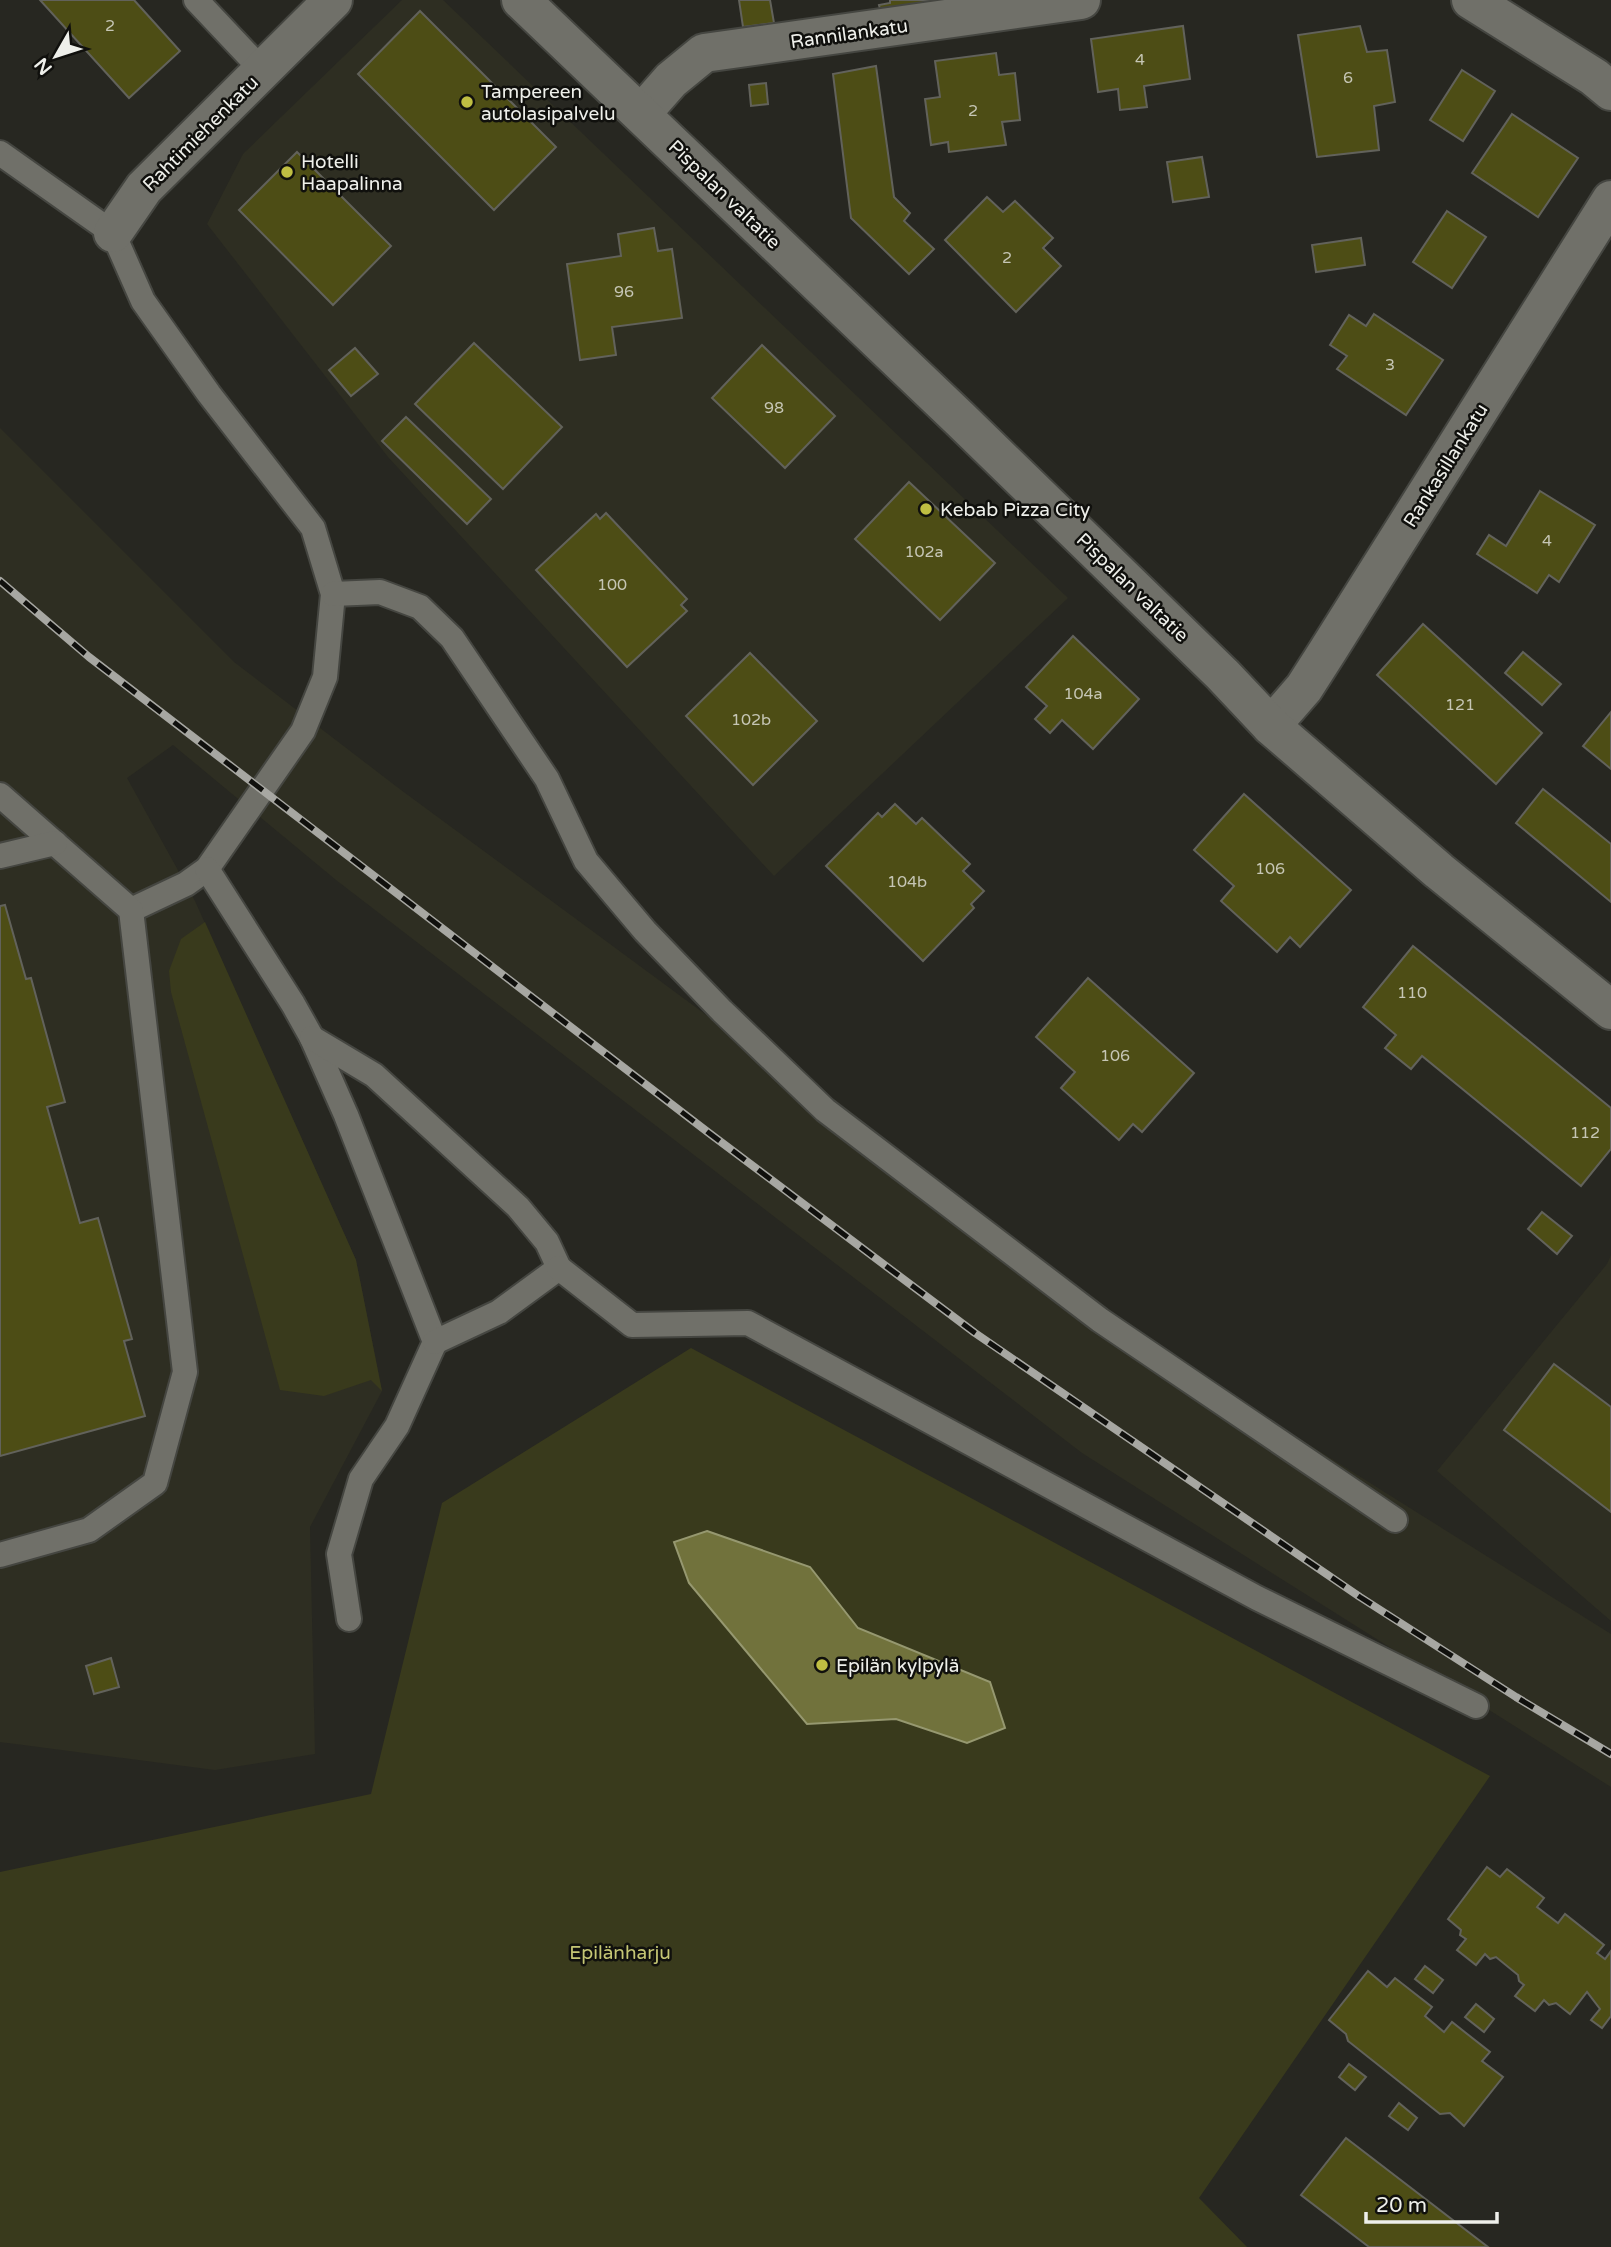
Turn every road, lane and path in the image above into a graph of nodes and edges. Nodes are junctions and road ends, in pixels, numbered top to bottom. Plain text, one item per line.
1 (196, 0) edge
2 (332, 0) edge
3 (521, 0) edge
4 (1081, 0) edge
5 (1471, 0) edge
6 (262, 71) junction
7 (1611, 91) edge
8 (642, 113) junction
9 (0, 153) edge
10 (1611, 200) edge
11 (113, 233) junction
12 (333, 594) junction
13 (1271, 726) junction
14 (0, 795) edge
15 (55, 843) junction
16 (0, 856) edge
17 (206, 869) junction
18 (131, 910) junction
19 (1611, 1010) edge
20 (312, 1038) junction
21 (559, 1268) junction
22 (435, 1342) junction
23 (1395, 1520) dead end
24 (0, 1555) edge
25 (349, 1619) dead end
26 (1476, 1706) dead end

1 - 6 lane
2 - 6 street, Rahtimiehenkatu
3 - 8 street, Pispalan valtatie
4 - 8 street, Rannilankatu
5 - 7 street
6 - 11 street, Rahtimiehenkatu
8 - 13 street, Pispalan valtatie
9 - 11 lane
10 - 13 street, Rankasillankatu
11 - 12 lane
12 - 17 lane
12 - 23 lane
13 - 19 street, Pispalan valtatie
14 - 15 lane
15 - 16 lane
15 - 18 lane
17 - 18 lane
17 - 20 lane
18 - 24 lane
20 - 21 lane
20 - 22 lane
21 - 22 lane
21 - 26 lane
22 - 25 lane

